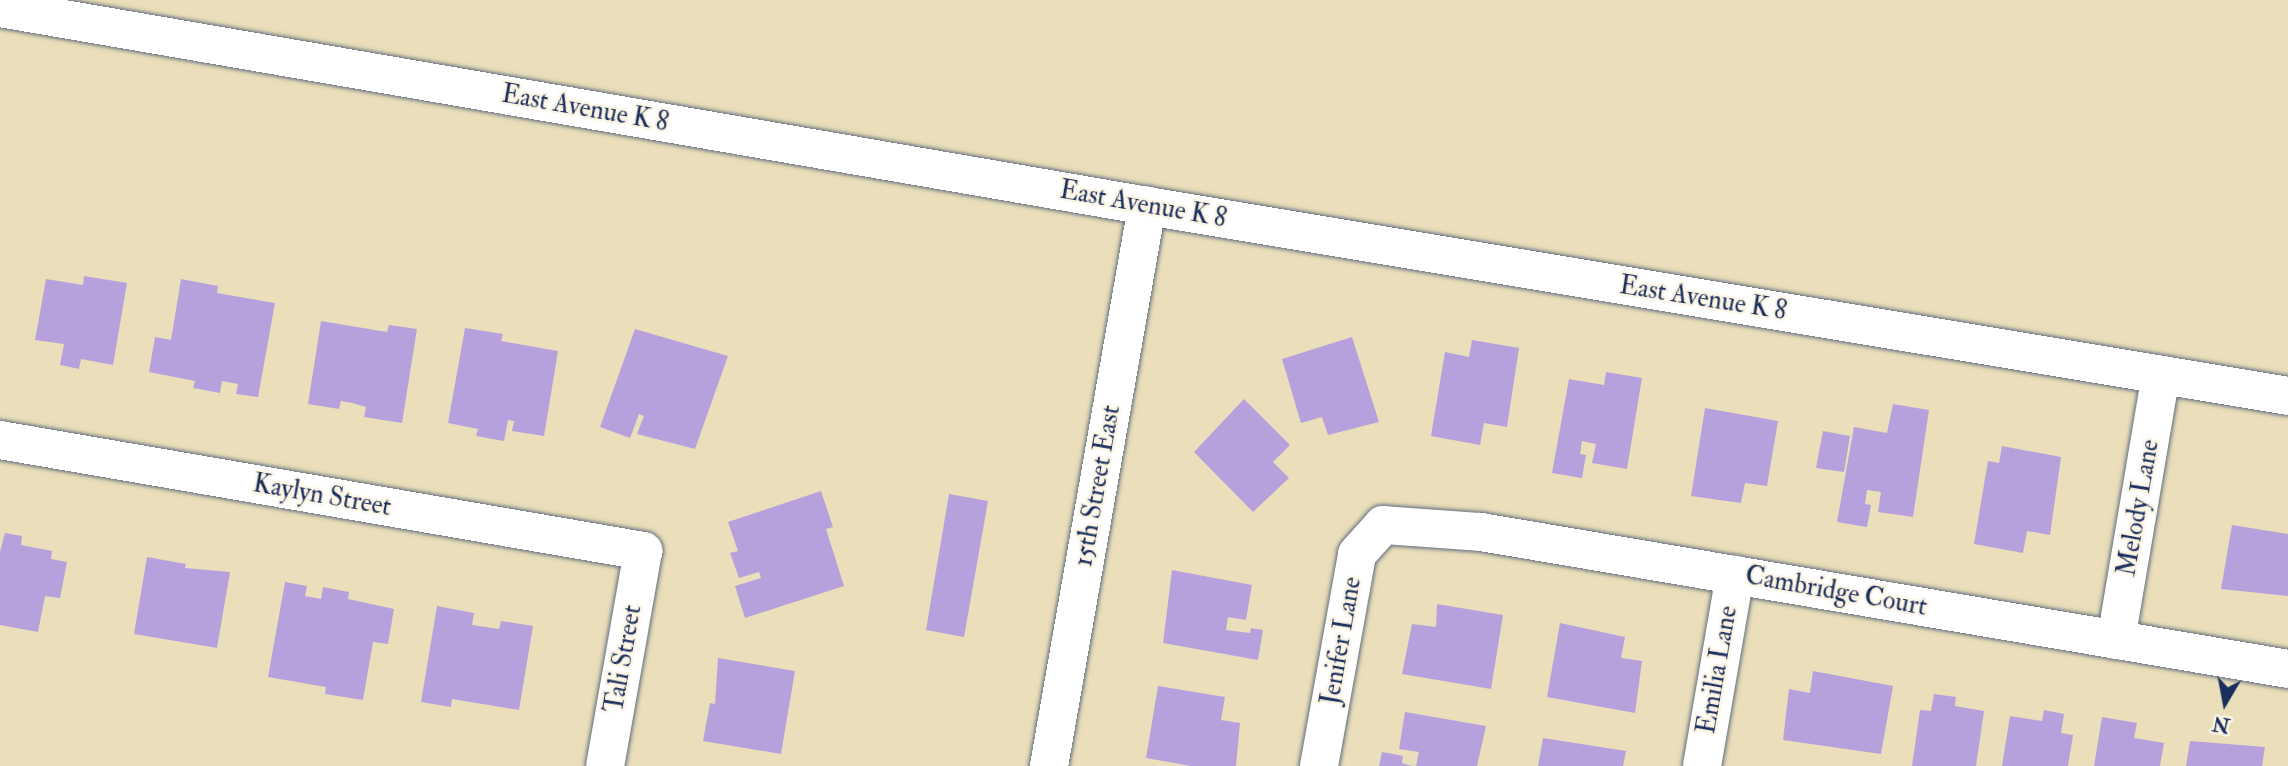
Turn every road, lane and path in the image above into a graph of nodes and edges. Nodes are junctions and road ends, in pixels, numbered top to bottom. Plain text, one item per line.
1 (0, 8) edge
2 (1147, 206) junction
3 (2161, 375) junction
4 (2288, 396) edge
5 (0, 440) edge
6 (1383, 525) joint
7 (643, 551) joint
8 (1735, 575) junction
9 (2116, 640) junction
10 (2288, 669) edge
11 (605, 766) edge
12 (1049, 766) edge
13 (1319, 766) edge
14 (1702, 766) edge

1 - 2 street, East Avenue K 8
2 - 3 street, East Avenue K 8
2 - 12 street, 15th Street East
3 - 4 street, East Avenue K 8
3 - 9 street, Melody Lane
5 - 7 street, Kaylyn Street
6 - 8 street, Cambridge Court
6 - 13 street, Jenifer Lane
7 - 11 street, Tali Street
8 - 9 street, Cambridge Court
8 - 14 street, Emilia Lane
9 - 10 street, Cambridge Court

